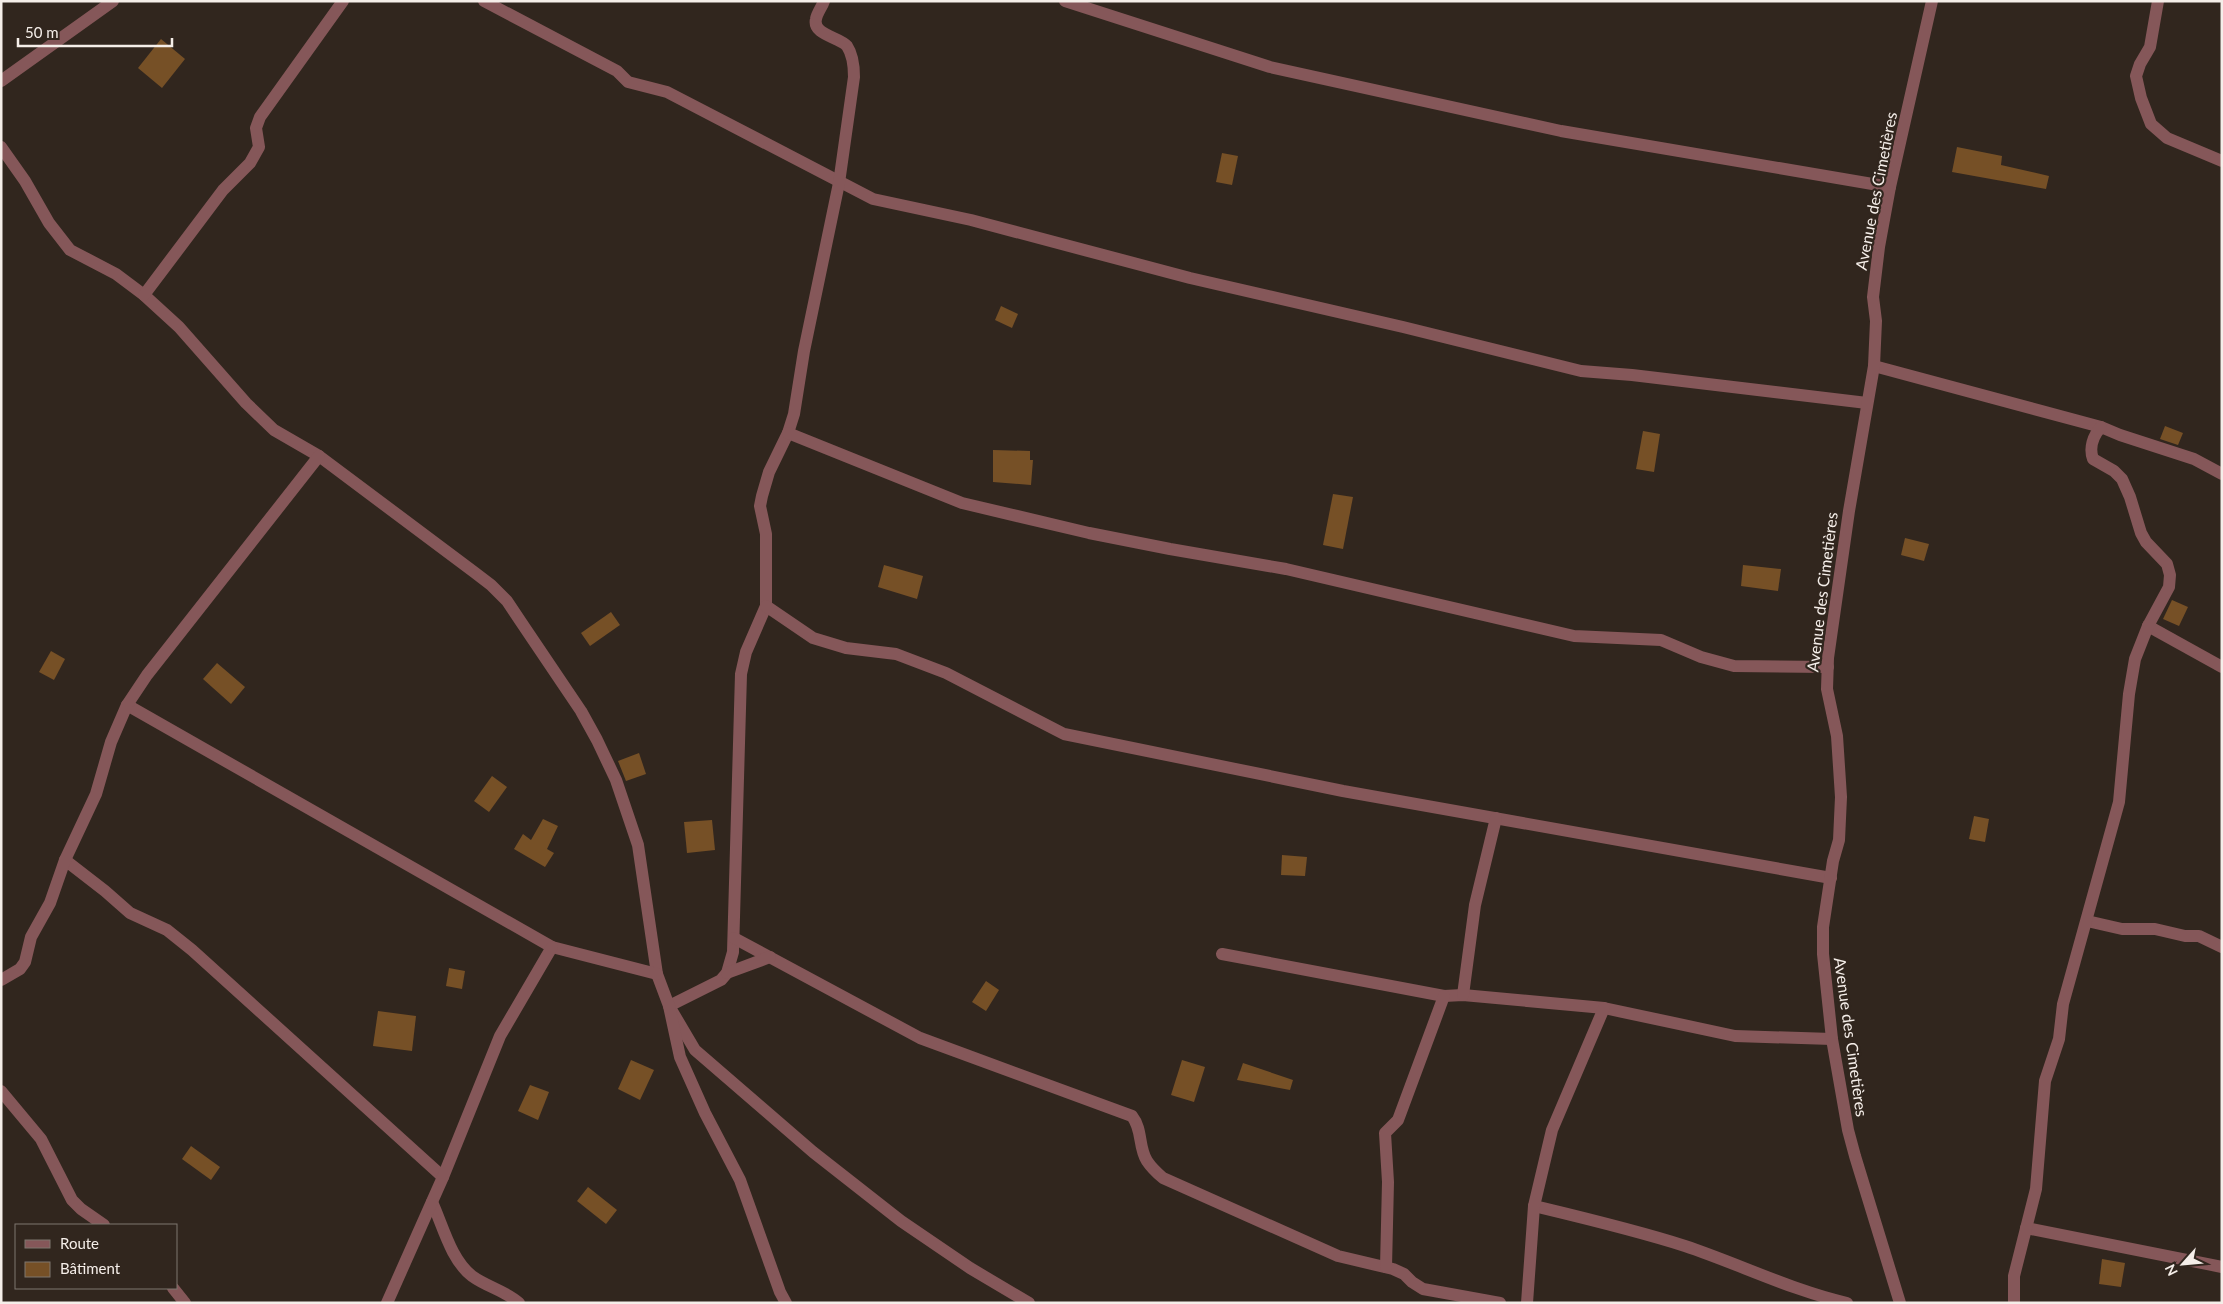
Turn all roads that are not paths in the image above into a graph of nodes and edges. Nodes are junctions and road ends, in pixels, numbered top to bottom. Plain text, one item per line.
1 (113, 1) edge
2 (342, 1) edge
3 (484, 1) edge
4 (824, 1) edge
5 (1065, 1) edge
6 (1932, 1) edge
7 (2158, 1) edge
8 (1, 81) edge
9 (1, 147) edge
10 (2222, 161) edge
11 (839, 183) junction
12 (1890, 187) junction
13 (144, 295) junction
14 (1874, 366) junction
15 (1867, 403) junction
16 (2101, 427) junction
17 (788, 433) junction
18 (319, 456) junction
19 (2222, 474) edge
20 (766, 606) junction
21 (2148, 626) junction
22 (2222, 667) edge
23 (1828, 668) junction
24 (127, 705) junction
25 (1496, 818) junction
26 (65, 860) junction
27 (1831, 878) junction
28 (2088, 921) junction
29 (734, 938) junction
30 (552, 947) junction
31 (2222, 947) edge
32 (1222, 954) dead end
33 (770, 957) junction
34 (657, 974) junction
35 (727, 974) junction
36 (1, 980) edge
37 (1463, 994) junction
38 (1444, 996) junction
39 (668, 1006) junction
40 (1604, 1008) junction
41 (1832, 1039) junction
42 (1, 1091) edge
43 (443, 1177) junction
44 (432, 1202) junction
45 (1534, 1206) junction
46 (103, 1224) edge
47 (2026, 1228) junction
48 (2222, 1266) edge
49 (1386, 1267) junction
50 (174, 1289) edge
51 (184, 1303) edge
52 (387, 1303) edge
53 (519, 1303) edge
54 (786, 1303) edge
55 (1030, 1303) edge
56 (1500, 1303) edge
57 (1527, 1303) edge
58 (1847, 1303) edge
59 (1900, 1303) edge
60 (2014, 1303) edge

1 - 8 street
2 - 13 street
3 - 11 street
4 - 11 street
5 - 12 street
6 - 12 street, Avenue des Cimetières
7 - 10 street
9 - 13 street
11 - 15 street
11 - 17 street
12 - 14 street, Avenue des Cimetières
13 - 18 street
14 - 15 street, Avenue des Cimetières
14 - 16 street
15 - 23 street, Avenue des Cimetières
16 - 19 street
16 - 21 street
17 - 20 street
17 - 23 street
18 - 24 street
18 - 34 street
20 - 25 street
20 - 29 street
21 - 22 street
21 - 28 street
23 - 27 street, Avenue des Cimetières
24 - 26 street
24 - 30 street
25 - 27 street
25 - 37 street
26 - 36 street
26 - 43 street
27 - 41 street, Avenue des Cimetières
28 - 31 street
28 - 47 street
29 - 33 street
29 - 35 street
30 - 34 street
30 - 43 street
32 - 38 street
33 - 35 street
33 - 49 street
34 - 39 street
35 - 39 street
37 - 38 street
37 - 40 street
38 - 49 street
39 - 54 street
39 - 55 street
40 - 41 street
40 - 45 street
41 - 59 street, Avenue des Cimetières
42 - 46 street
43 - 44 street
44 - 52 street
44 - 53 street
45 - 57 street
45 - 58 street
47 - 48 street
47 - 60 street
49 - 56 street
50 - 51 street

